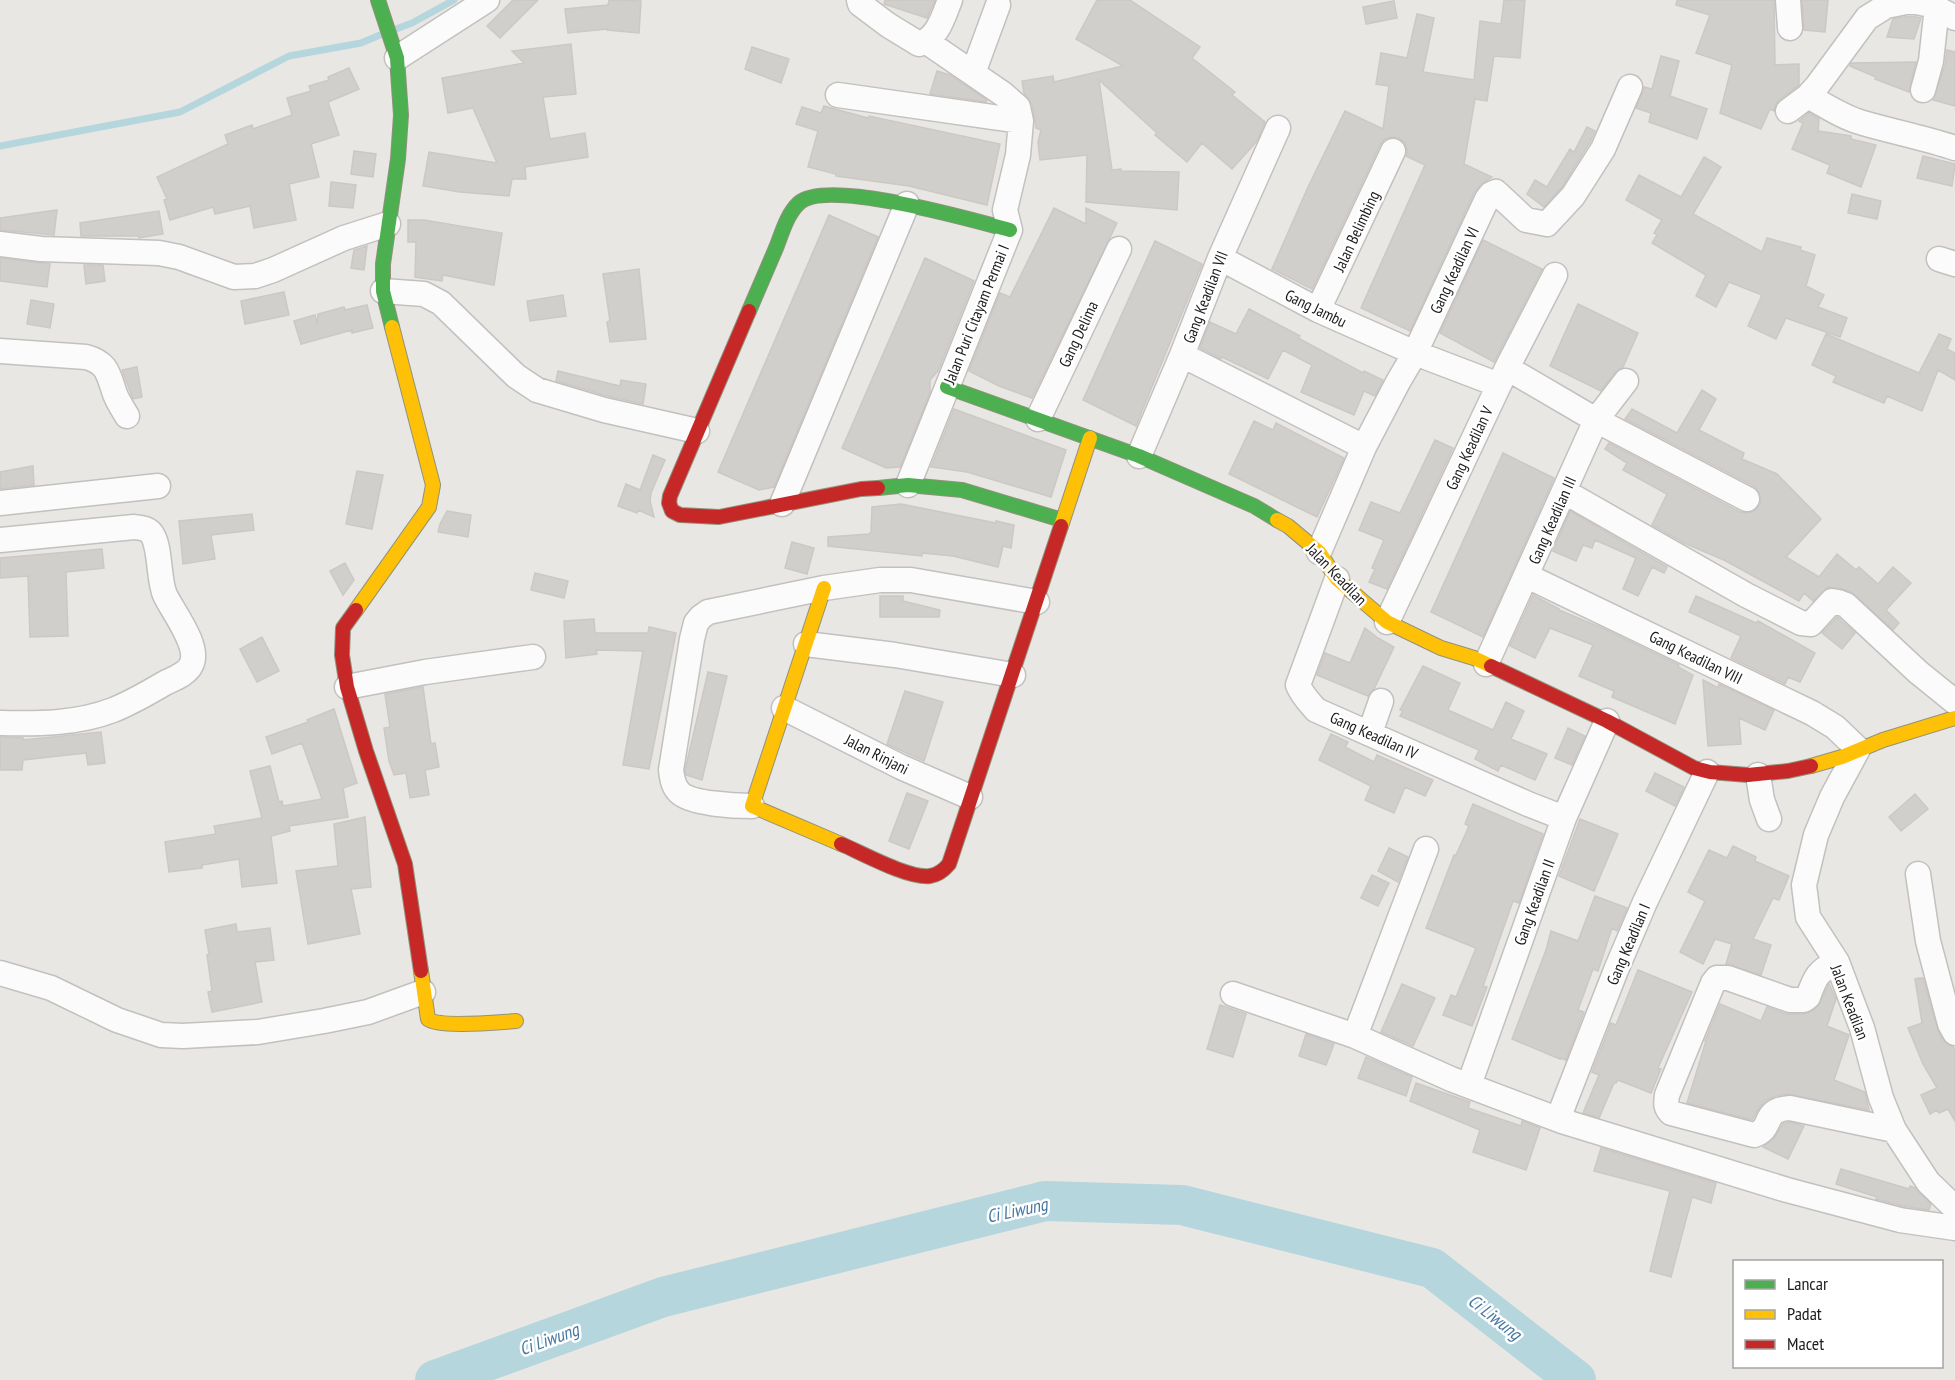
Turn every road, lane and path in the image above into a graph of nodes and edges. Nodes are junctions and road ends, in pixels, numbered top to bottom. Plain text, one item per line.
1 (487, 0) edge
2 (859, 0) edge
3 (950, 0) edge
4 (1788, 0) edge
5 (998, 5) dead end
6 (383, 6) edge
7 (1946, 12) edge
8 (1790, 28) dead end
9 (927, 42) junction
10 (396, 54) junction
11 (973, 73) junction
12 (1630, 87) dead end
13 (1923, 90) dead end
14 (838, 95) dead end
15 (1808, 96) junction
16 (1788, 111) dead end
17 (1021, 121) junction
18 (1276, 133) dead end
19 (1955, 148) edge
20 (1393, 151) dead end
21 (907, 204) junction
22 (388, 224) junction
23 (1010, 230) junction
24 (0, 244) edge
25 (1119, 249) dead end
26 (1220, 258) junction
27 (1555, 275) dead end
28 (383, 291) junction
29 (1318, 310) junction
30 (0, 351) edge
31 (1415, 353) junction
32 (1182, 355) junction
33 (1503, 377) junction
34 (1626, 381) dead end
35 (947, 387) junction
36 (127, 416) dead end
37 (1038, 419) junction
38 (1596, 420) junction
39 (697, 431) junction
40 (1090, 438) junction
41 (1364, 447) junction
42 (1139, 456) junction
43 (908, 485) junction
44 (158, 486) dead end
45 (1565, 492) junction
46 (1747, 499) dead end
47 (0, 503) edge
48 (782, 504) junction
49 (1062, 520) junction
50 (0, 540) edge
51 (1318, 552) junction
52 (1527, 576) junction
53 (1337, 579) junction
54 (824, 588) junction
55 (1037, 602) junction
56 (1387, 622) junction
57 (806, 644) junction
58 (533, 657) dead end
59 (1486, 664) junction
60 (1012, 675) junction
61 (347, 687) junction
62 (1381, 701) dead end
63 (1955, 702) edge
64 (784, 708) junction
65 (1955, 718) edge
66 (1607, 721) junction
67 (0, 723) edge
68 (1370, 733) junction
69 (1858, 749) junction
70 (1707, 772) junction
71 (1758, 775) junction
72 (970, 798) junction
73 (752, 806) junction
74 (1564, 818) junction
75 (1769, 819) dead end
76 (1426, 849) dead end
77 (1918, 874) dead end
78 (1837, 962) junction
79 (0, 974) edge
80 (423, 992) junction
81 (1233, 994) dead end
82 (516, 1022) dead end
83 (1955, 1033) edge
84 (1355, 1036) junction
85 (1468, 1085) junction
86 (1558, 1119) junction
87 (1894, 1130) junction
88 (1955, 1208) edge
89 (1955, 1228) edge

1 - 10 street
2 - 9 street
3 - 9 street
4 - 8 street
5 - 11 street
6 - 10 street
7 - 13 street
7 - 15 street
9 - 11 street
10 - 22 street
11 - 17 street
12 - 31 street, Gang Keadilan VI
14 - 17 street
15 - 16 street
15 - 19 street
17 - 23 street, Jalan Puri Citayam Permai I
18 - 26 street, Gang Keadilan VII
20 - 29 street, Jalan Belimbing
21 - 23 street
21 - 39 street
21 - 48 street
22 - 24 street
22 - 28 street
23 - 35 street, Jalan Puri Citayam Permai I
25 - 37 street, Gang Delima
26 - 29 street, Gang Jambu
26 - 32 street, Gang Keadilan VII
27 - 33 street, Gang Keadilan V
28 - 39 street
28 - 61 street
29 - 31 street, Gang Jambu
30 - 36 street
31 - 33 street, Gang Jambu
31 - 41 street, Gang Keadilan VI
32 - 41 street
32 - 42 street, Gang Keadilan VII
33 - 38 street, Gang Jambu
33 - 56 street, Gang Keadilan V
34 - 38 street, Gang Keadilan III
35 - 37 street, Jalan Keadilan
35 - 43 street, Jalan Puri Citayam Permai I
37 - 40 street, Jalan Keadilan
38 - 45 street, Gang Keadilan III
38 - 46 street, Gang Jambu
39 - 48 street
40 - 42 street, Jalan Keadilan
40 - 49 street
41 - 51 street, Gang Keadilan VI
42 - 51 street, Jalan Keadilan
43 - 48 street
43 - 49 street
44 - 47 street
45 - 52 street, Gang Keadilan III
45 - 63 street
49 - 55 street
50 - 67 street
51 - 53 street, Jalan Keadilan
52 - 59 street, Gang Keadilan III
52 - 69 street, Gang Keadilan VIII
53 - 56 street, Jalan Keadilan
53 - 68 street, Gang Keadilan IV
54 - 55 street
54 - 57 street
54 - 73 street
55 - 60 street
56 - 59 street, Jalan Keadilan
57 - 60 street
57 - 64 street
58 - 61 street
59 - 66 street, Jalan Keadilan
60 - 72 street
61 - 80 street
62 - 68 street
64 - 72 street, Jalan Rinjani
64 - 73 street
65 - 69 street
66 - 70 street, Jalan Keadilan
66 - 74 street, Gang Keadilan II
68 - 74 street, Gang Keadilan IV
69 - 71 street, Jalan Keadilan
69 - 78 street, Jalan Keadilan
70 - 71 street, Jalan Keadilan
70 - 86 street, Gang Keadilan I
71 - 75 street
72 - 73 street
74 - 85 street, Gang Keadilan II
76 - 84 street
77 - 83 street
78 - 87 street, Jalan Keadilan
78 - 87 street
79 - 80 street
80 - 82 street
81 - 84 street
84 - 85 street
85 - 86 street
86 - 89 street
87 - 88 street, Jalan Keadilan

